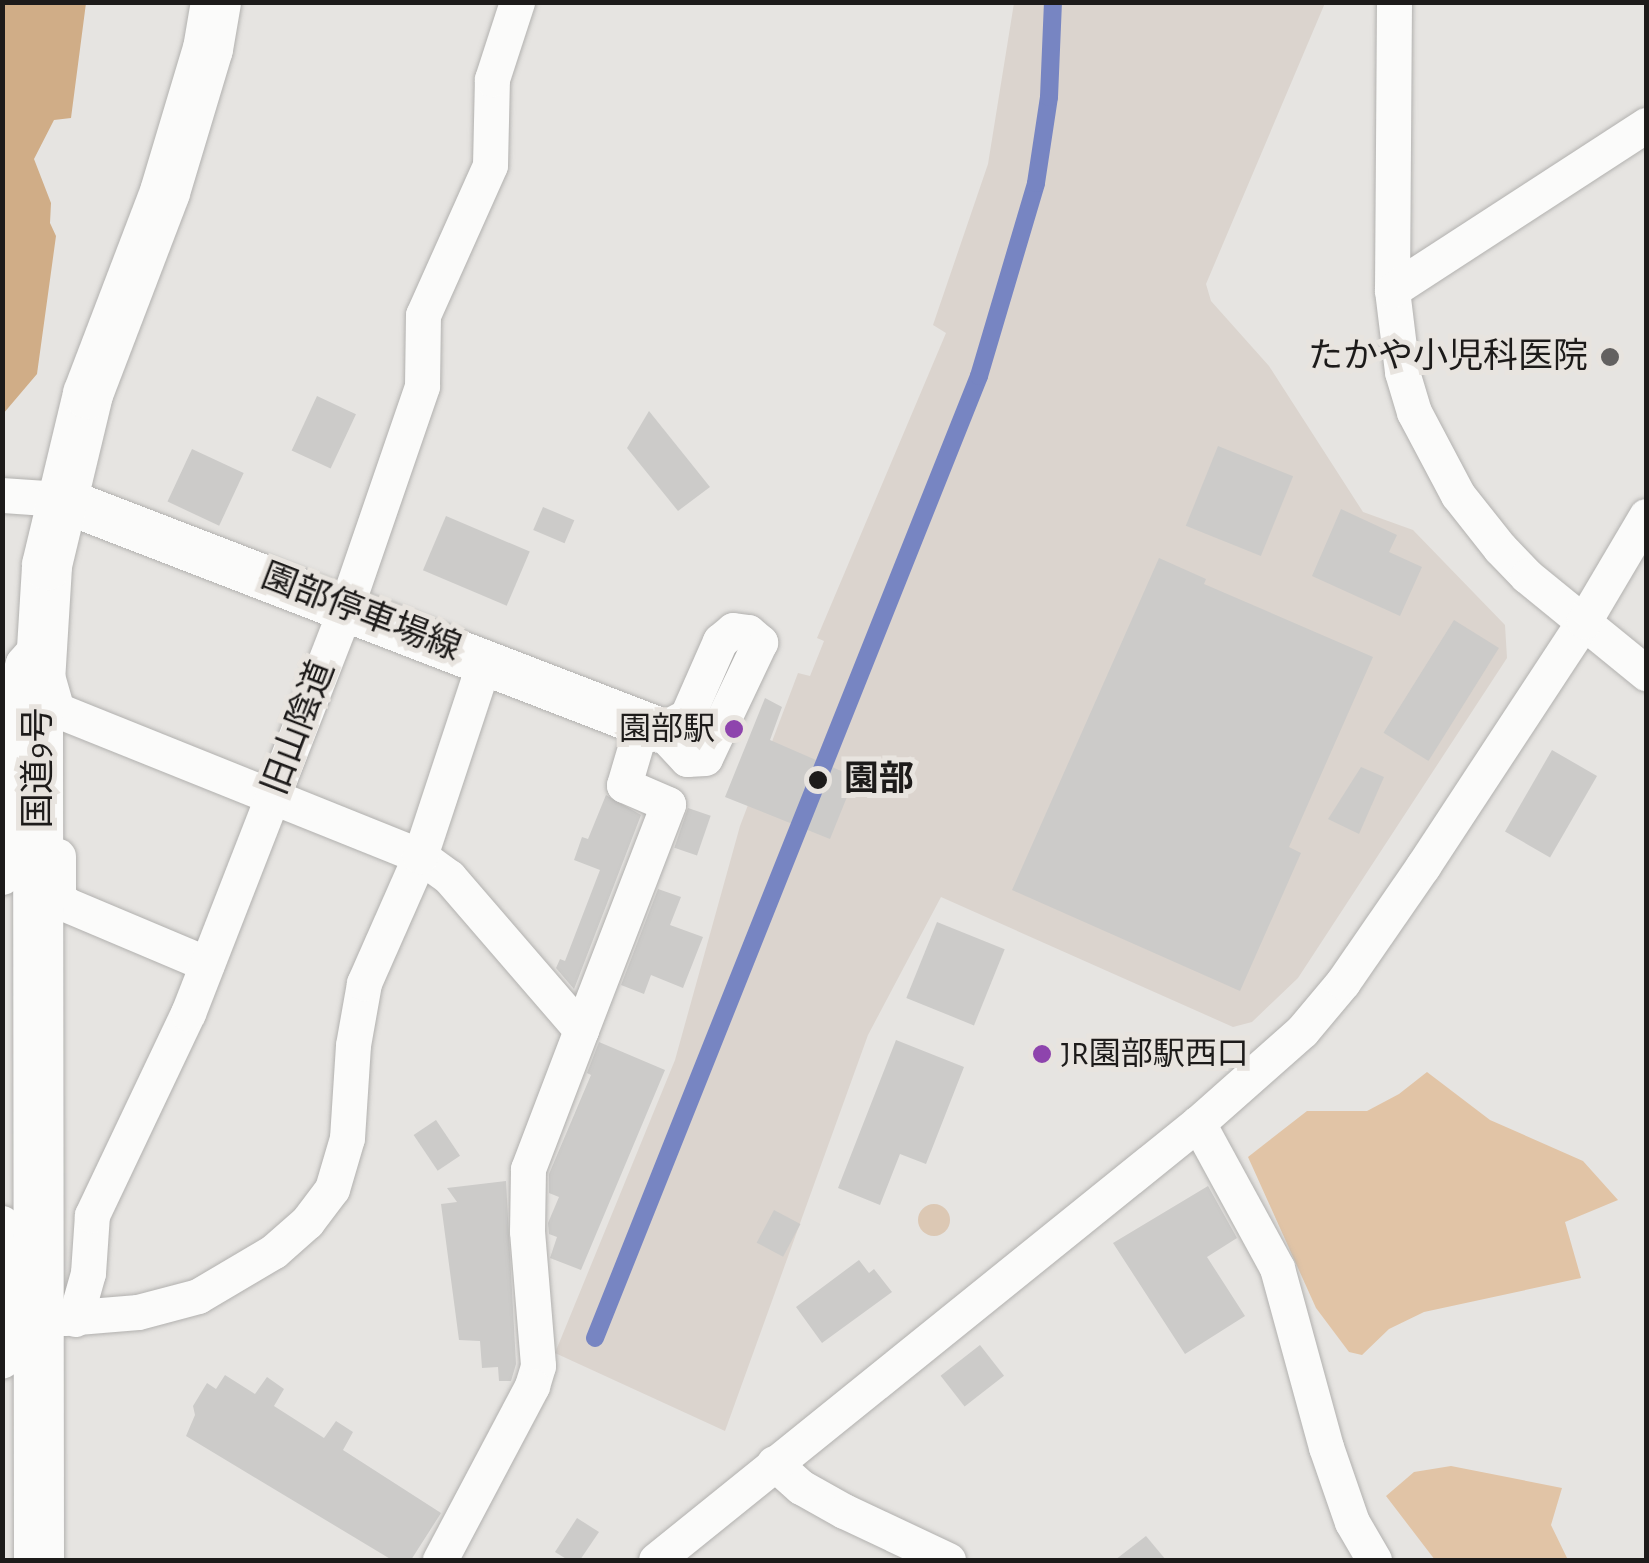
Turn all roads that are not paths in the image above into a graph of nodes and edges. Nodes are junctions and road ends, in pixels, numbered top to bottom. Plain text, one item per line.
1 (216, 2) edge
2 (517, 2) edge
3 (1394, 2) edge
4 (1646, 125) edge
5 (1392, 290) junction
6 (31, 497) edge
7 (1646, 516) edge
8 (346, 607) junction
9 (1584, 621) junction
10 (40, 644) junction
11 (484, 660) junction
12 (1646, 673) edge
13 (58, 710) junction
14 (651, 727) joint
15 (273, 793) junction
16 (420, 856) junction
17 (2, 877) edge
18 (207, 964) junction
19 (582, 1030) junction
20 (1198, 1123) junction
21 (2, 1223) edge
22 (2, 1361) edge
23 (774, 1463) junction
24 (39, 1560) edge
25 (440, 1560) edge
26 (656, 1560) edge
27 (948, 1560) edge
28 (1374, 1560) edge

1 - 6 highway, 国道9号
2 - 8 street, 旧山陰道
3 - 5 street
4 - 5 street
5 - 9 street
6 - 8 main road, 園部停車場線
6 - 10 highway, 国道9号
7 - 9 street
8 - 11 main road, 園部停車場線
8 - 15 street, 旧山陰道
9 - 12 street
9 - 20 street
10 - 13 street
10 - 17 street
10 - 24 highway, 国道9号
11 - 14 main road, 園部停車場線
11 - 16 street
13 - 15 street
13 - 18 street
14 - 19 street
15 - 16 street
15 - 18 street, 旧山陰道
16 - 18 street, 旧山陰道
16 - 19 street
19 - 25 street
20 - 23 street
20 - 28 street
21 - 22 street
23 - 26 street
23 - 27 street

